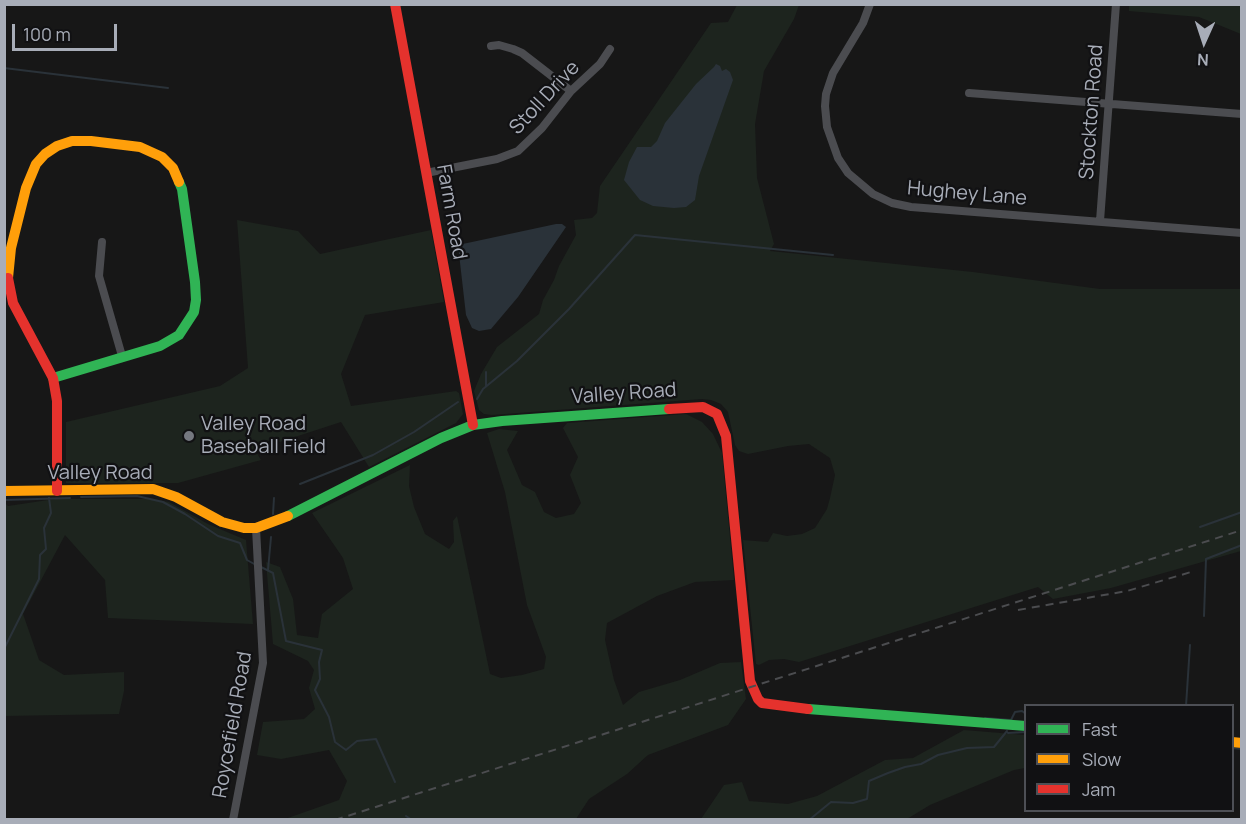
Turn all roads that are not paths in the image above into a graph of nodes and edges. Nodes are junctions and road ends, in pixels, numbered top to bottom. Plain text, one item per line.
1 (395, 4) edge
2 (870, 4) edge
3 (1116, 4) edge
4 (491, 46) dead end
5 (610, 49) dead end
6 (571, 91) junction
7 (969, 93) dead end
8 (1109, 104) junction
9 (1242, 114) edge
10 (426, 173) junction
11 (1100, 221) junction
12 (1242, 233) edge
13 (102, 243) dead end
14 (122, 356) junction
15 (53, 378) junction
16 (472, 425) junction
17 (4, 491) edge
18 (57, 491) junction
19 (256, 528) junction
20 (1024, 726) edge
21 (233, 819) edge

1 - 10 street, Farm Road
2 - 11 street, Hughey Lane
3 - 8 street, Stockton Road
4 - 6 street
5 - 6 street, Stoll Drive
6 - 10 street, Stoll Drive
7 - 8 street
8 - 9 street
8 - 11 street, Stockton Road
10 - 16 street, Farm Road
11 - 12 street, Hughey Lane
13 - 14 street
14 - 15 street
14 - 15 street
15 - 18 street
16 - 19 street, Valley Road
16 - 20 street, Valley Road
17 - 18 street, Valley Road
18 - 19 street, Valley Road
19 - 21 street, Roycefield Road

